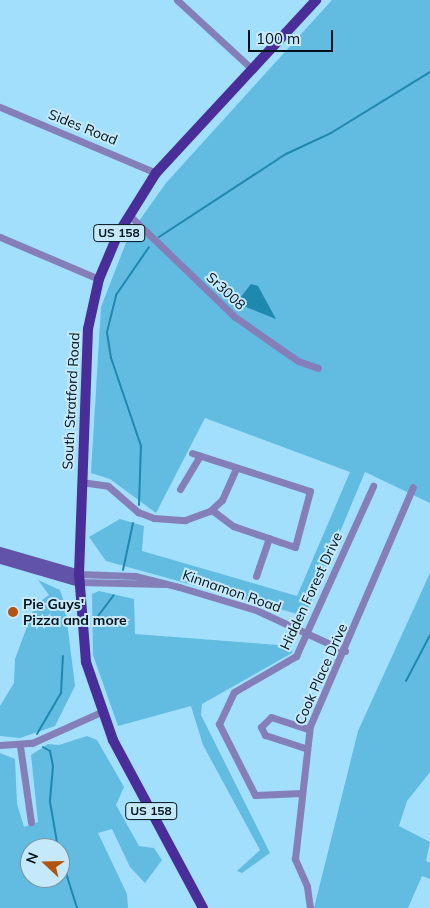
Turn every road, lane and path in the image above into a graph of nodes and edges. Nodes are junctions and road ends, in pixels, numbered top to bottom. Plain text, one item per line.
1 (177, 0) edge
2 (316, 0) edge
3 (253, 70) junction
4 (0, 107) edge
5 (156, 172) junction
6 (129, 215) junction
7 (0, 237) edge
8 (99, 278) junction
9 (318, 368) dead end
10 (192, 453) dead end
11 (200, 456) junction
12 (236, 468) junction
13 (81, 482) junction
14 (373, 486) dead end
15 (413, 487) dead end
16 (180, 489) dead end
17 (212, 510) junction
18 (270, 538) junction
19 (0, 551) edge
20 (0, 559) edge
21 (135, 576) junction
22 (256, 576) dead end
23 (79, 578) junction
24 (164, 584) junction
25 (135, 585) junction
26 (306, 633) junction
27 (345, 651) junction
28 (101, 712) junction
29 (309, 729) junction
30 (0, 745) edge
31 (20, 746) junction
32 (305, 748) junction
33 (302, 793) junction
34 (31, 822) dead end
35 (204, 908) edge
36 (310, 908) edge

1 - 3 street
2 - 3 main road, South Stratford Road / US 158
3 - 5 main road, South Stratford Road / US 158
4 - 5 street, Sides Road
5 - 6 main road, South Stratford Road / US 158
6 - 8 main road, South Stratford Road / US 158
6 - 9 street, Sr3008
7 - 8 street
8 - 13 main road, South Stratford Road / US 158
10 - 11 street
11 - 12 street
11 - 16 street
12 - 17 street
12 - 18 street
13 - 17 street
13 - 23 main road, South Stratford Road / US 158
14 - 26 street, Hidden Forest Drive
15 - 27 street, Cook Place Drive
17 - 18 street
18 - 22 street
19 - 23 main road, Kinnamon Road
20 - 23 main road, Kinnamon Road
21 - 23 street, Kinnamon Road
21 - 24 street, Kinnamon Road
21 - 25 street
23 - 25 street, Kinnamon Road
23 - 28 main road, US 158
24 - 25 street, Kinnamon Road
24 - 26 street, Kinnamon Road
26 - 27 street, Kinnamon Road
26 - 33 street, Hidden Forest Drive
27 - 29 street, Cook Place Drive
28 - 31 street
28 - 35 main road, US 158
29 - 32 street, Cook Place Drive
29 - 32 street
30 - 31 street
31 - 34 street
32 - 33 street, Cook Place Drive
33 - 36 street, Cook Place Drive

